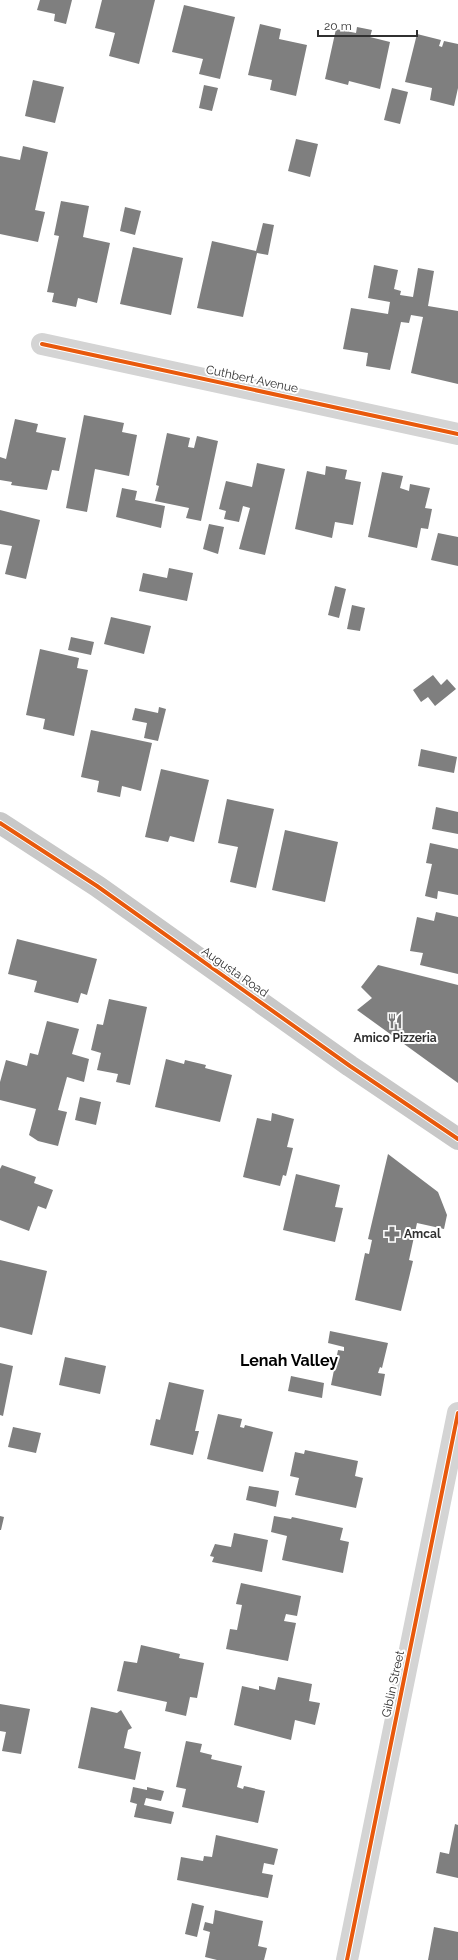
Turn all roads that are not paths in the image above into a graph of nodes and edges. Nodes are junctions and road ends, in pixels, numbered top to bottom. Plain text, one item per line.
1 (42, 344) dead end
2 (458, 434) edge
3 (1, 825) edge
4 (458, 1139) edge
5 (458, 1413) edge
6 (347, 1960) edge

1 - 2 street, Cuthbert Avenue
3 - 4 main road, Augusta Road
5 - 6 street, Giblin Street

